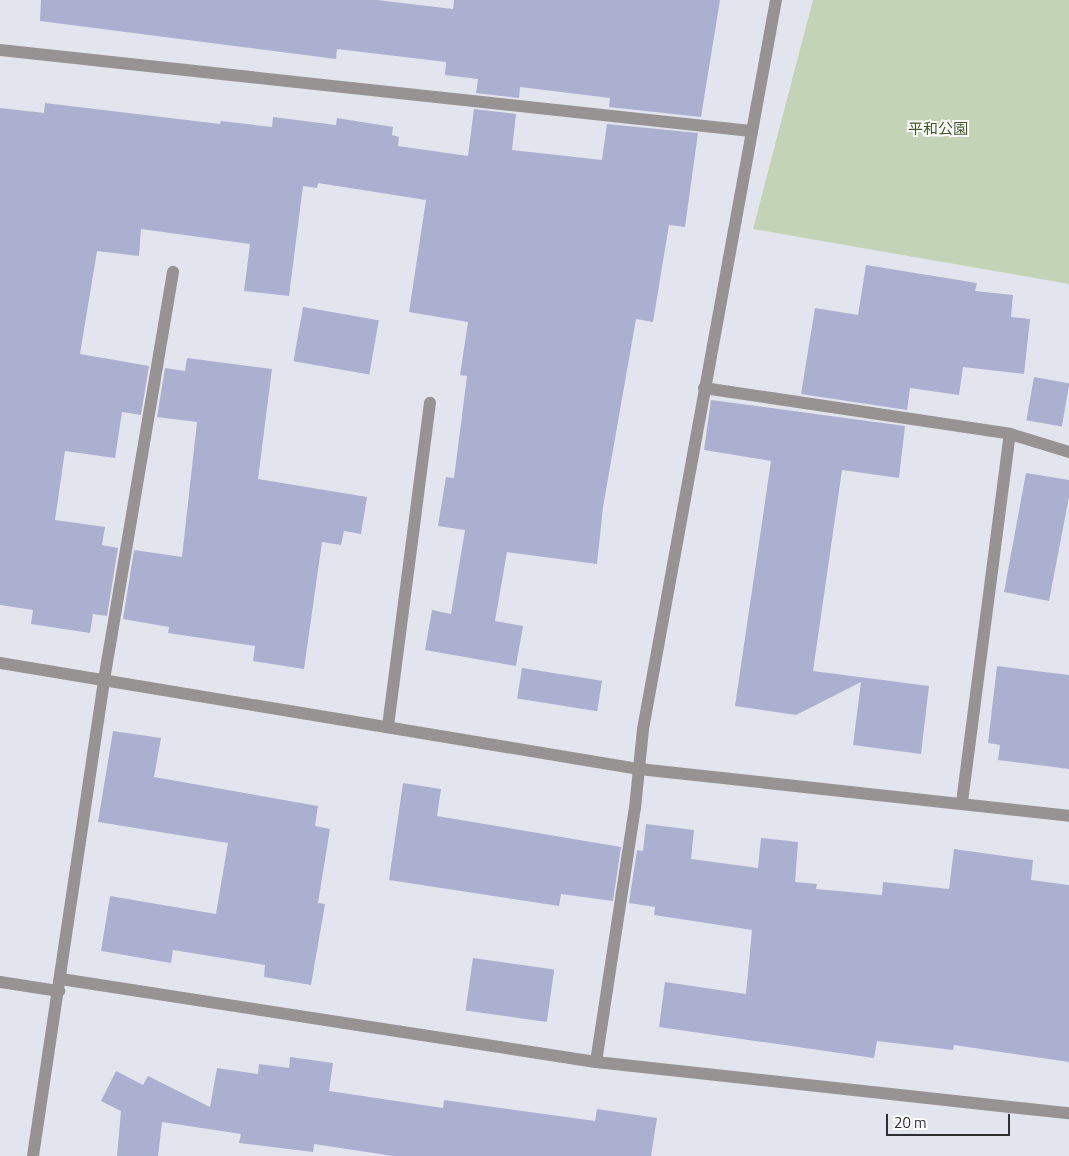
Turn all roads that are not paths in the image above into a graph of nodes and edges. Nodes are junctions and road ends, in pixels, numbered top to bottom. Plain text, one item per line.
1 (776, 0) edge
2 (0, 50) edge
3 (751, 131) junction
4 (173, 272) dead end
5 (704, 388) junction
6 (430, 403) dead end
7 (1010, 434) junction
8 (1069, 452) edge
9 (0, 663) edge
10 (104, 680) junction
11 (388, 726) junction
12 (639, 769) junction
13 (962, 802) junction
14 (1069, 816) edge
15 (0, 982) edge
16 (60, 985) junction
17 (596, 1062) junction
18 (1069, 1113) edge
19 (33, 1156) edge

1 - 3 street
2 - 3 street
3 - 5 street
4 - 10 street
5 - 7 street
5 - 12 street
6 - 11 street
7 - 8 street
7 - 13 street
9 - 10 street
10 - 11 street
10 - 16 street
11 - 12 street
12 - 13 street
12 - 17 street
13 - 14 street
15 - 16 street
16 - 17 street
16 - 19 street
17 - 18 street

